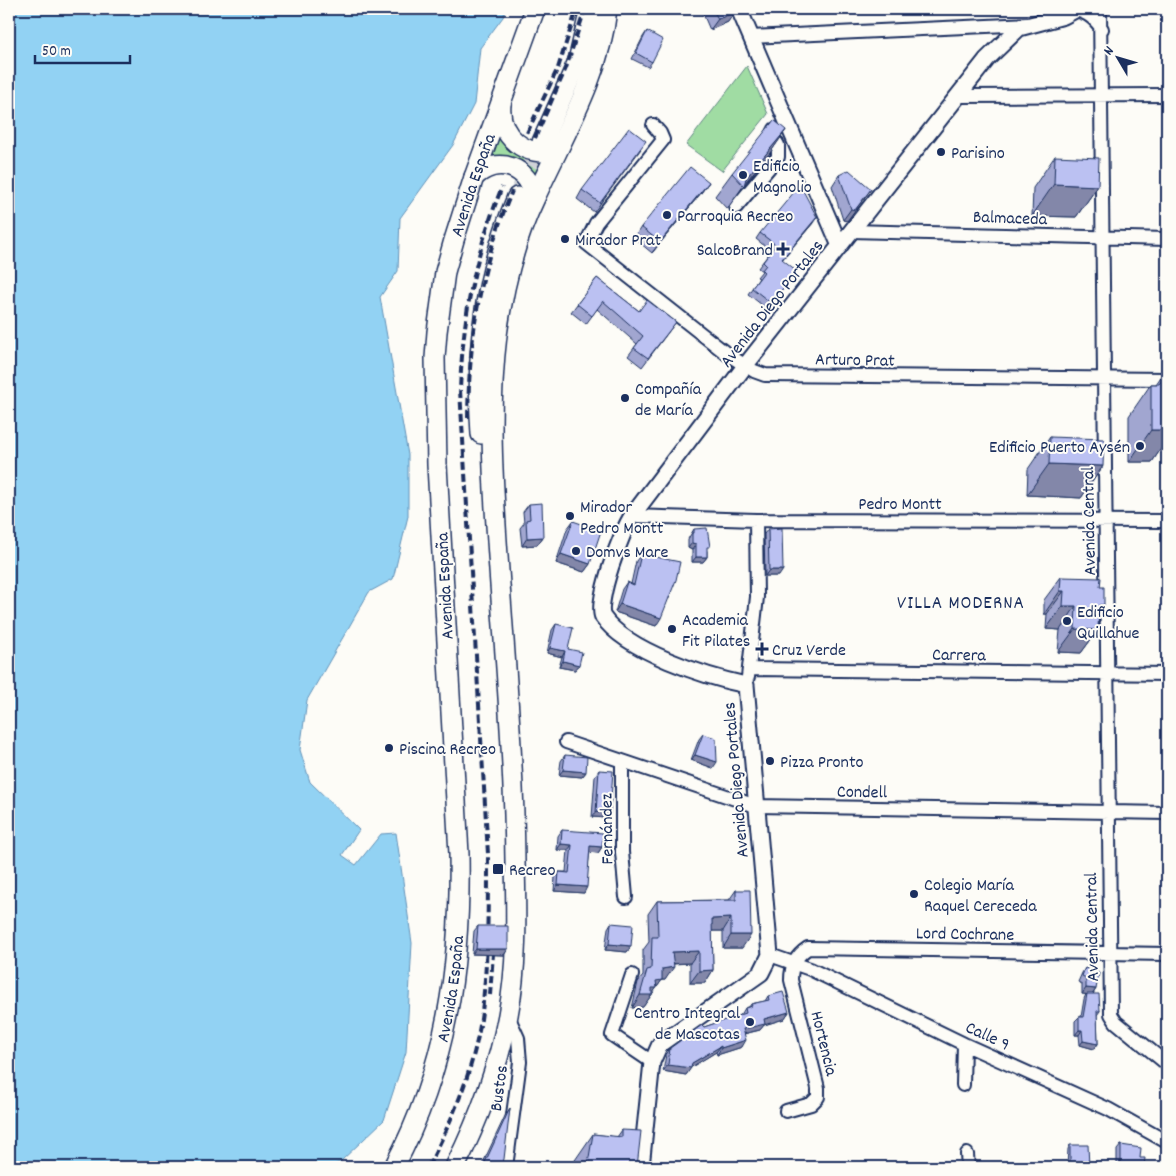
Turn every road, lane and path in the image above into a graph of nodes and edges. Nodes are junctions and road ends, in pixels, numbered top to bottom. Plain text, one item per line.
1 (535, 9) edge
2 (590, 9) edge
3 (607, 9) edge
4 (739, 9) edge
5 (1076, 9) edge
6 (1100, 9) edge
7 (1027, 24) junction
8 (1102, 29) junction
9 (751, 37) junction
10 (1167, 95) edge
11 (957, 96) junction
12 (1102, 96) junction
13 (501, 103) junction
14 (787, 120) junction
15 (653, 125) dead end
16 (550, 146) junction
17 (474, 177) junction
18 (526, 198) junction
19 (736, 207) dead end
20 (851, 231) junction
21 (1103, 239) junction
22 (1167, 239) edge
23 (840, 246) junction
24 (745, 366) junction
25 (1104, 379) junction
26 (1167, 380) edge
27 (632, 516) junction
28 (756, 520) junction
29 (1105, 521) junction
30 (1167, 521) edge
31 (750, 669) junction
32 (1106, 673) junction
33 (1167, 674) edge
34 (746, 685) junction
35 (566, 742) dead end
36 (622, 761) junction
37 (756, 806) junction
38 (1107, 813) junction
39 (1167, 813) edge
40 (626, 897) dead end
41 (1108, 953) junction
42 (1167, 954) edge
43 (770, 955) junction
44 (794, 962) junction
45 (632, 976) dead end
46 (508, 1015) junction
47 (964, 1044) junction
48 (652, 1062) junction
49 (1167, 1064) edge
50 (963, 1085) dead end
51 (786, 1111) dead end
52 (1167, 1142) edge
53 (967, 1154) dead end
54 (394, 1167) edge
55 (455, 1167) edge
56 (506, 1167) edge
57 (641, 1167) edge
58 (968, 1167) edge

1 - 13 main road, Avenida España
2 - 16 main road
3 - 16 main road
4 - 9 street
5 - 7 street, Avenida Diego Portales
5 - 8 street
6 - 8 street, Avenida Central
7 - 9 street
7 - 11 street, Avenida Diego Portales
8 - 12 street, Avenida Central
9 - 14 street
10 - 12 street
11 - 12 street
11 - 20 street, Avenida Diego Portales
12 - 21 street, Avenida Central
13 - 16 main road
13 - 17 main road, Avenida España
14 - 19 street
14 - 23 street
15 - 24 street, Arturo Prat
16 - 18 main road
17 - 18 main road
17 - 54 main road, Avenida España
18 - 46 main road
20 - 21 street, Balmaceda
20 - 23 street, Avenida Diego Portales
21 - 22 street, Balmaceda
21 - 25 street, Avenida Central
23 - 24 street, Avenida Diego Portales
24 - 25 street, Arturo Prat
24 - 27 street, Avenida Diego Portales
25 - 26 street, Arturo Prat
25 - 29 street, Avenida Central
27 - 28 street, Pedro Montt
27 - 34 street, Avenida Diego Portales
28 - 29 street, Pedro Montt
28 - 31 street
29 - 30 street, Pedro Montt
29 - 32 street, Avenida Central
31 - 32 street, Carrera
31 - 34 street
32 - 33 street, Carrera
32 - 38 street, Avenida Central
34 - 37 street, Avenida Diego Portales
35 - 36 street, Condell
36 - 37 street, Condell
36 - 40 street, Fernández
37 - 38 street, Condell
37 - 43 street, Avenida Diego Portales
38 - 39 street, Condell
38 - 41 street, Avenida Central
41 - 42 street, Lord Cochrane
41 - 44 street, Lord Cochrane
41 - 49 street, Avenida Central
43 - 44 street
43 - 48 street
44 - 47 street, Calle 9
44 - 51 street, Hortencia
45 - 48 street
46 - 55 main road
46 - 56 street, Bustos
47 - 50 street
47 - 52 street, Calle 9
48 - 57 street
53 - 58 street

